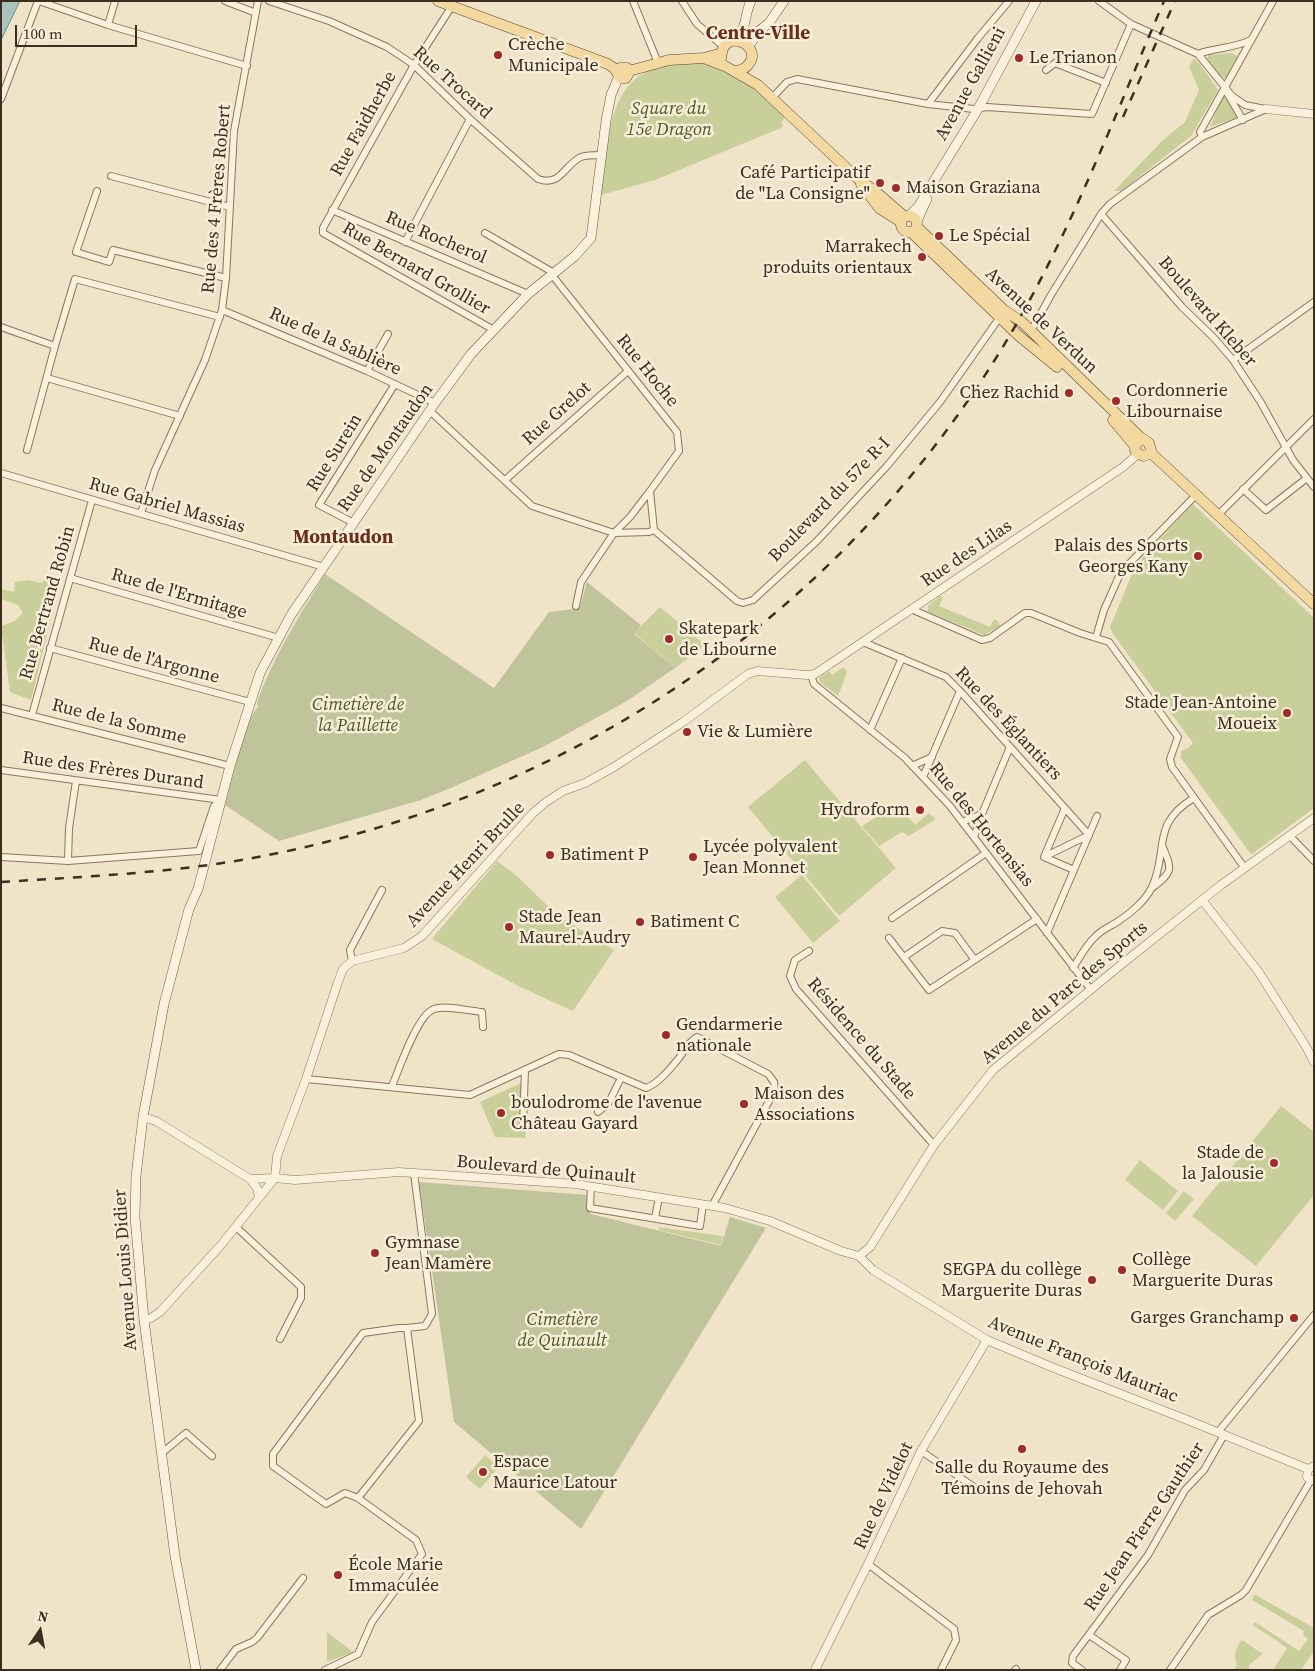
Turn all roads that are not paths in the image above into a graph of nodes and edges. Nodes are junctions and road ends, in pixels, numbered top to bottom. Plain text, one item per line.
1 (38, 1) edge
2 (115, 1) edge
3 (225, 1) edge
4 (258, 1) edge
5 (269, 1) edge
6 (438, 1) edge
7 (632, 1) edge
8 (682, 1) edge
9 (751, 1) edge
10 (784, 1) edge
11 (1009, 1) edge
12 (1036, 1) edge
13 (1099, 1) edge
14 (1273, 1) edge
15 (453, 4) edge
16 (256, 12) junction
17 (1131, 24) junction
18 (108, 25) junction
19 (1253, 39) junction
20 (736, 40) junction
21 (748, 46) junction
22 (723, 50) junction
23 (1198, 54) junction
24 (704, 58) junction
25 (658, 63) junction
26 (749, 64) junction
27 (414, 65) junction
28 (247, 66) junction
29 (729, 68) junction
30 (1046, 70) dead end
31 (622, 73) junction
32 (1106, 83) junction
33 (758, 85) junction
34 (1224, 88) junction
35 (772, 98) junction
36 (1, 99) edge
37 (928, 104) junction
38 (978, 108) junction
39 (1266, 109) junction
40 (1314, 114) edge
41 (470, 119) junction
42 (1243, 120) junction
43 (1202, 137) junction
44 (601, 156) junction
45 (111, 176) dead end
46 (97, 191) dead end
47 (230, 207) junction
48 (332, 210) junction
49 (1100, 214) junction
50 (910, 222) junction
51 (323, 233) joint
52 (485, 233) dead end
53 (405, 242) junction
54 (553, 274) junction
55 (226, 278) junction
56 (528, 294) junction
57 (1314, 302) edge
58 (221, 314) junction
59 (1000, 317) junction
60 (1, 327) edge
61 (494, 330) junction
62 (1031, 331) junction
63 (388, 334) dead end
64 (56, 346) junction
65 (1233, 360) junction
66 (366, 371) junction
67 (628, 371) junction
68 (47, 378) junction
69 (395, 384) junction
70 (432, 407) junction
71 (180, 416) junction
72 (1314, 419) edge
73 (1285, 446) junction
74 (1139, 447) junction
75 (27, 450) dead end
76 (1, 473) edge
77 (1307, 478) junction
78 (505, 480) junction
79 (1314, 487) edge
80 (1243, 490) junction
81 (650, 491) junction
82 (1196, 495) junction
83 (92, 500) junction
84 (140, 513) junction
85 (1218, 515) junction
86 (354, 523) junction
87 (654, 530) junction
88 (614, 534) junction
89 (324, 567) junction
90 (70, 578) junction
91 (1314, 604) edge
92 (576, 606) dead end
93 (911, 609) junction
94 (1096, 636) junction
95 (279, 638) junction
96 (863, 642) junction
97 (50, 648) junction
98 (902, 658) junction
99 (811, 675) junction
100 (960, 691) junction
101 (250, 702) junction
102 (1, 708) edge
103 (32, 715) junction
104 (870, 730) junction
105 (1010, 746) junction
106 (932, 757) junction
107 (230, 766) junction
108 (912, 766) junction
109 (1, 770) edge
110 (923, 777) junction
111 (76, 780) junction
112 (1194, 798) junction
113 (221, 800) junction
114 (1065, 808) junction
115 (982, 814) junction
116 (1097, 816) dead end
117 (1314, 818) edge
118 (962, 822) junction
119 (1089, 835) junction
120 (1290, 836) junction
121 (974, 837) junction
122 (1161, 844) junction
123 (203, 853) junction
124 (986, 853) junction
125 (1, 857) edge
126 (1044, 857) junction
127 (68, 861) junction
128 (1314, 861) edge
129 (1244, 867) junction
130 (1074, 870) junction
131 (202, 872) joint
132 (1152, 889) junction
133 (382, 890) dead end
134 (1202, 900) junction
135 (892, 918) dead end
136 (1036, 919) junction
137 (1047, 933) junction
138 (889, 938) dead end
139 (809, 951) dead end
140 (904, 956) junction
141 (974, 959) junction
142 (352, 961) junction
143 (1073, 968) junction
144 (1091, 990) junction
145 (483, 1027) dead end
146 (1314, 1062) edge
147 (525, 1070) junction
148 (621, 1078) junction
149 (306, 1079) junction
150 (392, 1086) junction
151 (598, 1112) dead end
152 (143, 1117) junction
153 (522, 1125) dead end
154 (934, 1145) junction
155 (414, 1173) junction
156 (275, 1178) junction
157 (250, 1179) junction
158 (591, 1186) junction
159 (259, 1197) junction
160 (659, 1197) junction
161 (704, 1204) junction
162 (712, 1206) junction
163 (655, 1218) junction
164 (236, 1227) junction
165 (860, 1256) junction
166 (1314, 1315) edge
167 (144, 1320) junction
168 (407, 1328) junction
169 (280, 1339) dead end
170 (987, 1340) junction
171 (1221, 1434) junction
172 (921, 1451) junction
173 (162, 1453) junction
174 (212, 1456) dead end
175 (1311, 1468) edge
176 (1312, 1480) edge
177 (977, 1489) dead end
178 (358, 1498) junction
179 (868, 1564) junction
180 (303, 1578) dead end
181 (1089, 1635) junction
182 (196, 1670) edge
183 (220, 1670) edge
184 (325, 1670) edge
185 (815, 1670) edge
186 (941, 1670) edge
187 (1082, 1670) edge
188 (1120, 1670) edge
189 (1170, 1670) edge

1 - 18 street
1 - 36 street
2 - 18 street
3 - 16 street
4 - 16 street, Rue des 4 Frères Robert
5 - 27 street, Rue Trocard
6 - 15 main road
7 - 25 street
8 - 22 street
9 - 20 main road
10 - 21 main road
11 - 37 street
12 - 38 main road, Avenue Gallieni
13 - 17 street
14 - 19 street
15 - 27 street, Rue Faidherbe
15 - 31 main road
16 - 28 street, Rue des 4 Frères Robert
17 - 23 street
17 - 32 street
18 - 28 street
19 - 23 street
19 - 34 street
20 - 21 main road
20 - 22 main road
21 - 26 main road
22 - 24 main road
22 - 29 main road
23 - 34 street
24 - 25 main road
24 - 29 main road
25 - 31 main road
26 - 29 main road
26 - 33 main road
27 - 41 street, Rue Trocard
27 - 48 street, Rue Faidherbe
28 - 47 street, Rue des 4 Frères Robert
29 - 33 main road
30 - 32 street
31 - 44 main road, Rue de Montaudon
32 - 38 street
33 - 35 main road, Avenue de Verdun
34 - 39 street
34 - 42 street
34 - 43 street
35 - 37 street
35 - 50 main road, Avenue de Verdun
37 - 38 street
38 - 50 main road, Avenue Gallieni
39 - 40 street
39 - 42 street
41 - 44 street, Rue Trocard
41 - 53 street
42 - 43 street
43 - 49 street
44 - 54 main road, Rue de Montaudon
45 - 47 street
46 - 55 street
47 - 55 street, Rue des 4 Frères Robert
48 - 51 street, Rue Faidherbe
48 - 53 street, Rue Rocherol
49 - 62 street
49 - 65 street, Boulevard Kleber
50 - 59 main road, Avenue de Verdun
50 - 62 main road, Avenue de Verdun
51 - 61 street, Rue Bernard Grollier
52 - 54 street
53 - 56 street, Rue Rocherol
54 - 56 main road, Rue de Montaudon
54 - 67 street, Rue Hoche
55 - 58 street, Rue des 4 Frères Robert
56 - 61 main road, Rue de Montaudon
57 - 65 street
58 - 64 street, Rue de la Sablière
58 - 66 street, Rue de la Sablière
58 - 71 street, Rue des 4 Frères Robert
59 - 74 main road, Avenue de Verdun
59 - 87 street, Boulevard du 57e R-I
60 - 64 street
61 - 70 main road, Rue de Montaudon
62 - 74 main road, Avenue de Verdun
63 - 66 street
64 - 68 street
65 - 73 street, Boulevard Kleber
66 - 69 street, Rue de la Sablière
67 - 78 street, Rue Grelot
67 - 81 street, Rue Hoche
68 - 71 street
68 - 75 street
69 - 70 street, Rue de la Sablière
69 - 86 street, Rue Surein
70 - 78 street, Rue de la Sablière
70 - 86 main road, Rue de Montaudon
71 - 84 street, Rue des 4 Frères Robert
72 - 73 street
73 - 77 street, Boulevard Kleber
73 - 80 street
74 - 82 main road
74 - 93 street, Rue des Lilas
76 - 83 street, Rue Gabriel Massias
77 - 79 street, Boulevard Kleber
77 - 80 street
78 - 88 street, Rue de la Sablière
80 - 85 street
81 - 87 street
81 - 88 street, Rue Hoche
82 - 85 main road
82 - 94 street
83 - 84 street, Rue Gabriel Massias
83 - 90 street, Rue Bertrand Robin
84 - 89 street, Rue Gabriel Massias
85 - 91 main road
86 - 89 main road, Rue de Montaudon
87 - 88 street
88 - 92 street, Rue Hoche
89 - 95 main road, Rue de Montaudon
90 - 95 street, Rue de l'Ermitage
90 - 97 street, Rue Bertrand Robin
93 - 94 street
93 - 96 street, Rue des Lilas
94 - 112 street
95 - 101 main road, Rue de Montaudon
96 - 98 street, Rue des Églantiers
96 - 99 street, Rue des Lilas
97 - 101 street, Rue de l'Argonne
97 - 103 street, Rue Bertrand Robin
98 - 100 street, Rue des Églantiers
98 - 104 street
99 - 104 street, Rue des Hortensias
99 - 142 street, Avenue Henri Brulle
100 - 105 street, Rue des Églantiers
100 - 106 street
101 - 107 main road, Rue de Montaudon
102 - 103 street, Rue de la Somme
103 - 107 street, Rue de la Somme
104 - 108 street, Rue des Hortensias
105 - 114 street, Rue des Églantiers
105 - 115 street
106 - 108 street
106 - 110 street
107 - 113 main road, Rue de Montaudon
108 - 110 street, Rue des Hortensias
109 - 111 street, Rue des Frères Durand
110 - 118 street, Rue des Hortensias
111 - 113 street, Rue des Frères Durand
111 - 127 street
112 - 122 street
112 - 129 street
113 - 123 main road, Rue de Montaudon
114 - 119 street, Rue des Églantiers
114 - 126 street
115 - 118 street
115 - 121 street
116 - 119 street
117 - 120 street, Avenue du Parc des Sports
118 - 121 street, Rue des Hortensias
119 - 126 street
119 - 130 street
120 - 128 street
120 - 129 street, Avenue du Parc des Sports
121 - 124 street, Rue des Hortensias
122 - 132 street
122 - 132 street
123 - 127 street
123 - 131 main road, Rue de Montaudon
124 - 135 street
124 - 136 street, Rue des Hortensias
125 - 127 street
126 - 130 street
129 - 134 street, Avenue du Parc des Sports
130 - 137 street
131 - 152 main road, Avenue Louis Didier
132 - 143 street
133 - 142 street
134 - 144 street, Avenue du Parc des Sports
134 - 146 street
136 - 137 street, Rue des Hortensias
136 - 141 street
137 - 143 street, Rue des Hortensias
138 - 140 street
139 - 154 street, Résidence du Stade
140 - 141 street
140 - 141 street
142 - 149 street
143 - 144 street, Rue des Hortensias
144 - 154 street, Avenue du Parc des Sports
145 - 150 street
147 - 148 street
147 - 150 street
147 - 153 street
148 - 151 street
148 - 162 street
149 - 150 street
149 - 156 street
152 - 157 street
152 - 167 main road, Avenue Louis Didier
154 - 165 street, Avenue du Parc des Sports
155 - 156 street, Boulevard de Quinault
155 - 158 street, Boulevard de Quinault
155 - 168 street
156 - 157 street, Boulevard de Quinault
156 - 159 street
157 - 159 street
158 - 160 street, Boulevard de Quinault
158 - 163 street
159 - 164 street
160 - 161 street, Boulevard de Quinault
160 - 163 street
161 - 162 street, Boulevard de Quinault
161 - 163 street
162 - 165 street, Boulevard de Quinault
164 - 167 street
164 - 169 street
165 - 170 street, Avenue François Mauriac
166 - 171 street, Rue Jean Pierre Gauthier
167 - 173 main road, Avenue Louis Didier
168 - 178 street
168 - 178 street
170 - 171 street, Avenue François Mauriac
170 - 172 street, Rue de Videlot
171 - 175 street, Avenue François Mauriac
171 - 181 street, Rue Jean Pierre Gauthier
172 - 177 street
172 - 179 street, Rue de Videlot
173 - 174 street
173 - 182 main road, Avenue Louis Didier
175 - 176 street, Avenue François Mauriac
176 - 189 street
178 - 184 street
179 - 185 street, Rue de Videlot
179 - 186 street
180 - 183 street
181 - 187 street, Rue Jean Pierre Gauthier
181 - 188 street, Rue Jean Pierre Gauthier

